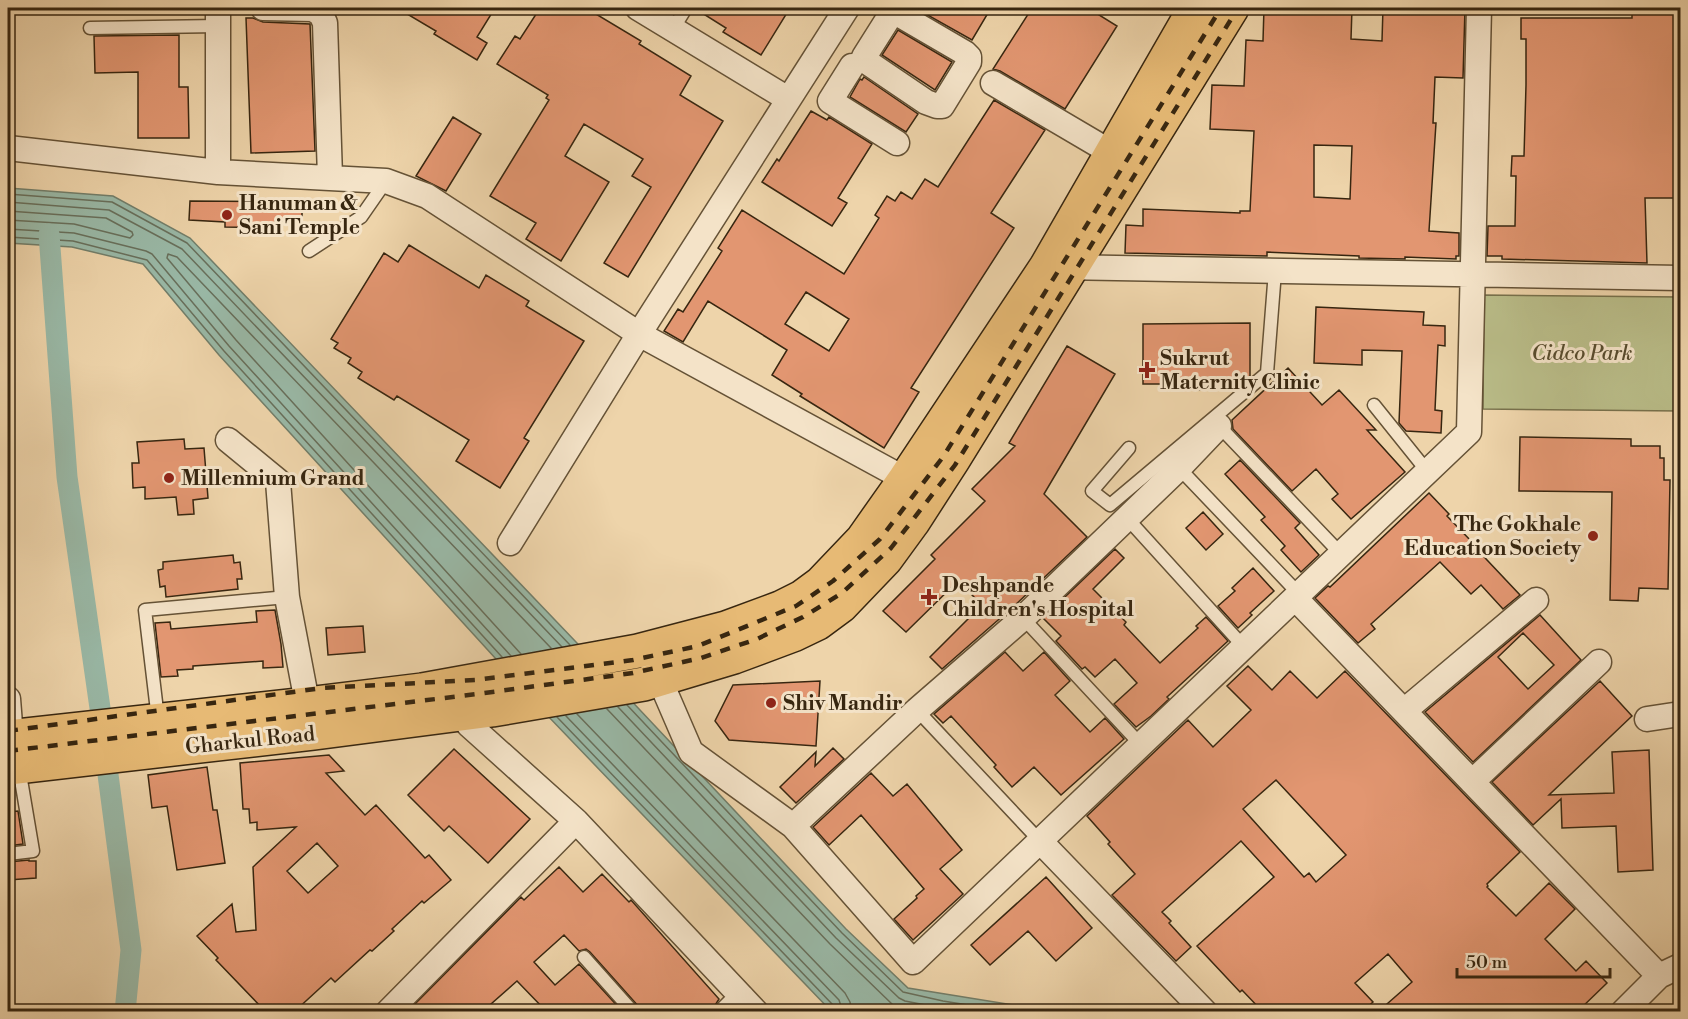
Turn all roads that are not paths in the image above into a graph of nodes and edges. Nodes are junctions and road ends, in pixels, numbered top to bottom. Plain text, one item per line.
1 (263, 8) edge
2 (638, 8) edge
3 (686, 8) edge
4 (847, 8) edge
5 (1479, 8) edge
6 (894, 9) edge
7 (1211, 12) edge
8 (218, 17) edge
9 (90, 28) dead end
10 (673, 29) junction
11 (968, 47) dead end
12 (821, 49) junction
13 (852, 66) junction
14 (993, 83) dead end
15 (788, 99) junction
16 (922, 109) dead end
17 (897, 142) dead end
18 (8, 148) edge
19 (1112, 153) junction
20 (218, 172) junction
21 (330, 177) junction
22 (386, 181) junction
23 (309, 250) dead end
24 (1059, 267) junction
25 (1275, 271) junction
26 (1473, 275) junction
27 (1680, 278) edge
28 (639, 334) junction
29 (1374, 405) dead end
30 (1219, 426) joint
31 (228, 440) dead end
32 (1129, 448) dead end
33 (1179, 468) junction
34 (1427, 471) junction
35 (905, 479) junction
36 (1126, 517) junction
37 (510, 543) dead end
38 (1341, 554) junction
39 (1297, 596) junction
40 (288, 597) junction
41 (1536, 600) dead end
42 (1023, 618) junction
43 (1244, 647) junction
44 (642, 650) junction
45 (1599, 662) dead end
46 (652, 682) junction
47 (8, 699) edge
48 (917, 710) junction
49 (1404, 711) junction
50 (1680, 714) edge
51 (475, 716) junction
52 (310, 719) junction
53 (1647, 719) dead end
54 (158, 720) junction
55 (1141, 745) junction
56 (11, 752) edge
57 (1472, 782) junction
58 (576, 820) junction
59 (794, 826) junction
60 (1040, 841) junction
61 (8, 854) edge
62 (584, 957) dead end
63 (1670, 971) edge
64 (742, 1007) edge
65 (388, 1011) edge
66 (633, 1011) edge
67 (1205, 1011) edge
68 (1623, 1011) edge

1 - 21 street
2 - 10 street
3 - 10 lane
4 - 12 street
5 - 26 street
6 - 11 street
7 - 19 main road
7 - 24 main road
8 - 9 lane
8 - 20 street
10 - 15 street
12 - 13 street
12 - 15 street
13 - 16 street
13 - 17 street
14 - 19 street
15 - 28 street
18 - 20 street
19 - 24 main road
20 - 21 street
21 - 22 street
22 - 23 lane
22 - 28 street
24 - 25 street
24 - 35 main road, Gharkul Road
24 - 46 main road, Gharkul Road
25 - 26 street
25 - 32 lane
26 - 27 street
26 - 34 street
28 - 35 street
28 - 37 street
29 - 34 lane
30 - 33 street
30 - 38 lane
31 - 40 street
33 - 36 street
33 - 39 lane
34 - 38 street
35 - 44 main road, Gharkul Road
36 - 42 street
36 - 43 lane
38 - 39 street
39 - 43 street
39 - 49 street
40 - 52 street
40 - 54 lane
41 - 49 street
42 - 48 street
42 - 55 lane
43 - 55 street
44 - 46 street
44 - 52 main road, Gharkul Road
45 - 57 street
46 - 51 main road, Gharkul Road
46 - 59 street
47 - 56 street
48 - 59 street
48 - 60 lane
49 - 57 street
50 - 53 street
51 - 52 main road, Gharkul Road
51 - 58 street
52 - 54 main road, Gharkul Road
52 - 56 main road, Gharkul Road
54 - 56 main road, Gharkul Road
55 - 60 street
56 - 61 lane
57 - 63 street
58 - 64 street
58 - 65 street
59 - 60 street
60 - 67 street
62 - 66 lane
63 - 68 street

